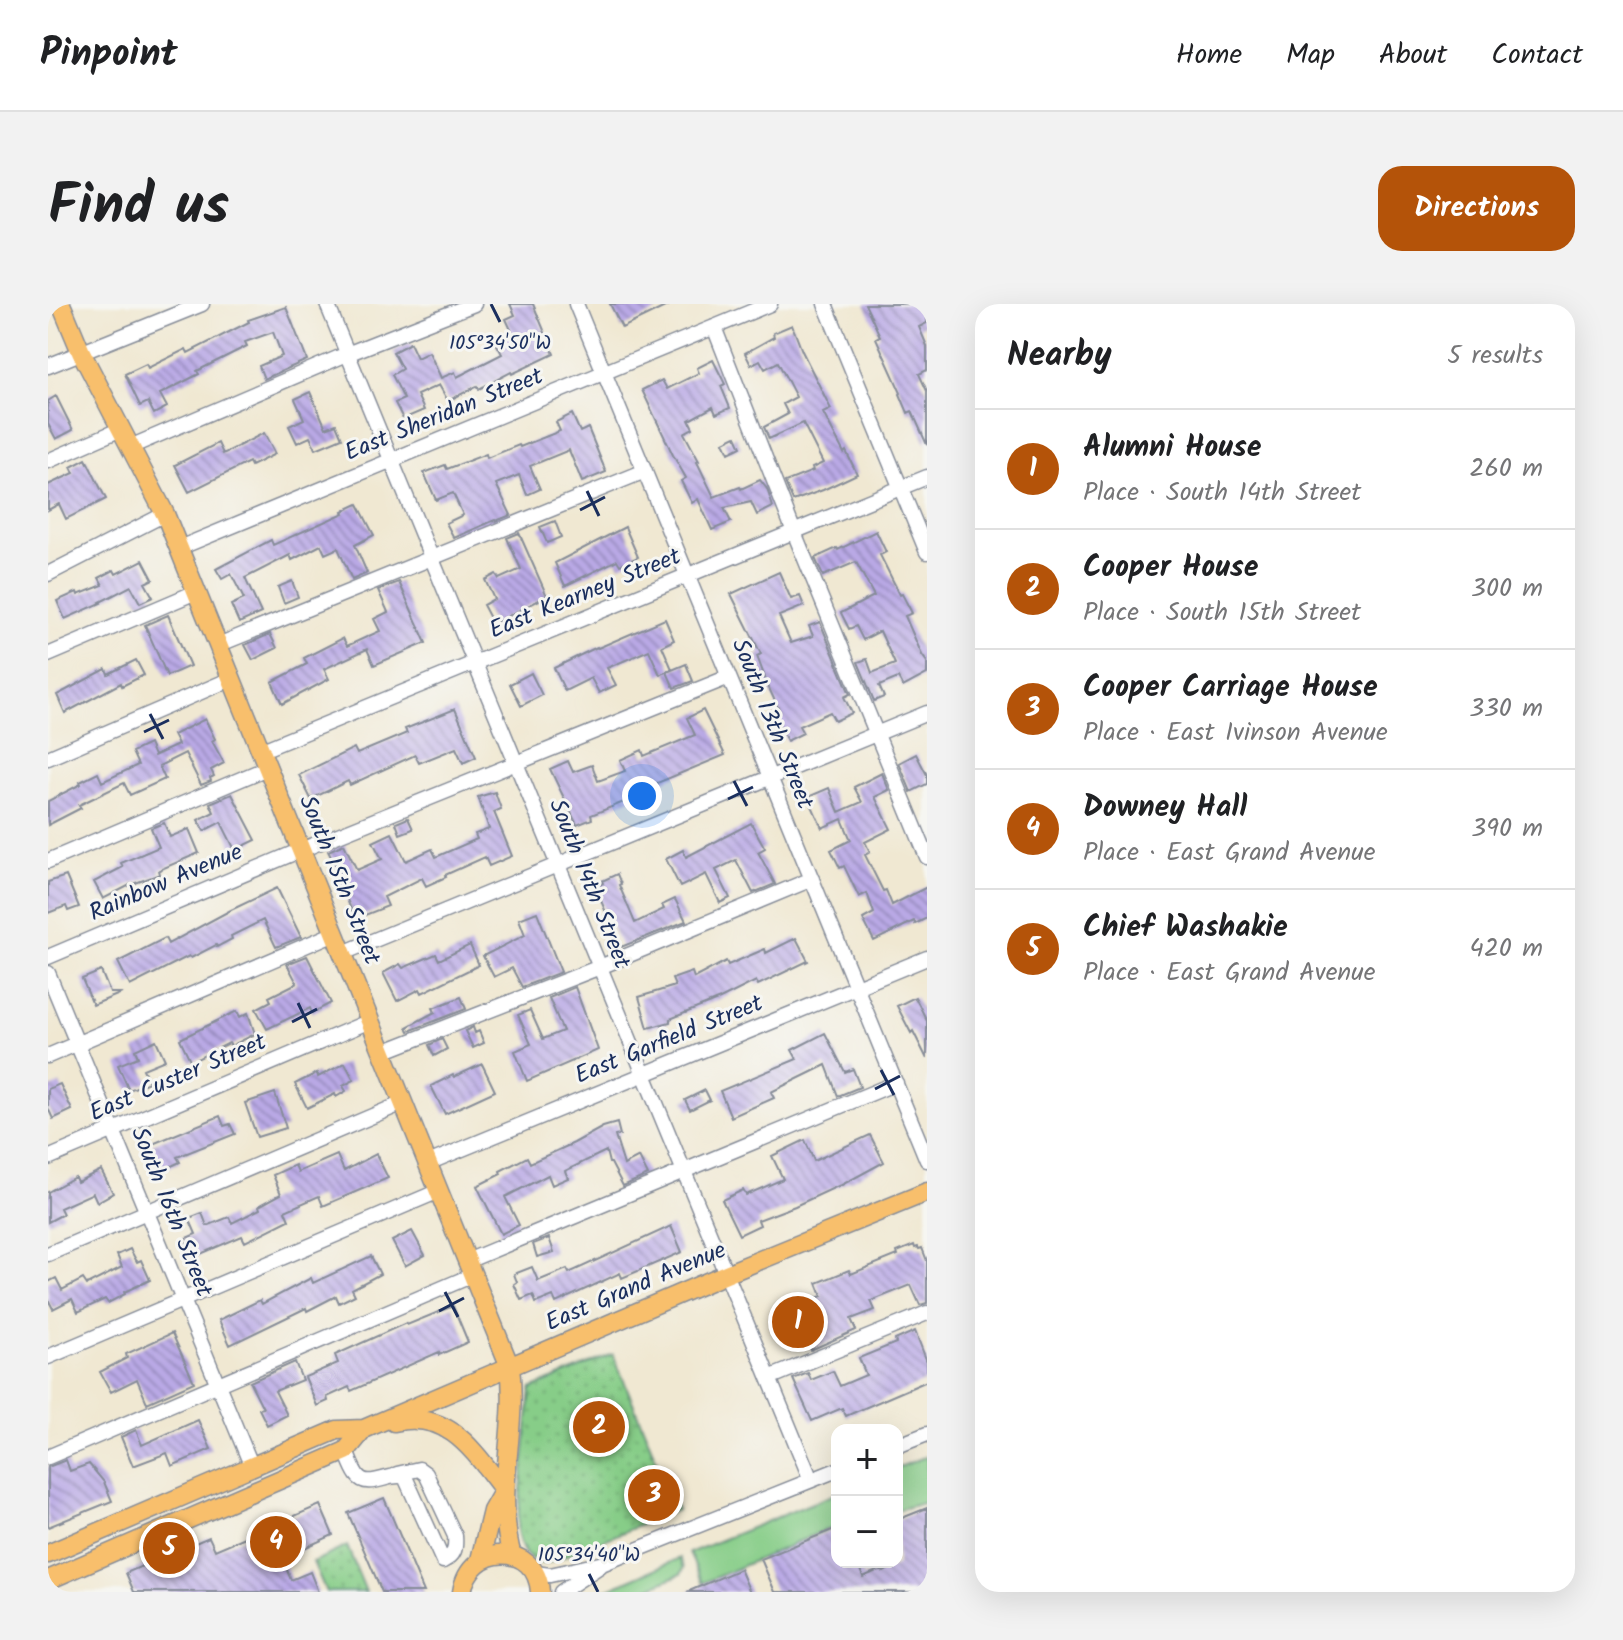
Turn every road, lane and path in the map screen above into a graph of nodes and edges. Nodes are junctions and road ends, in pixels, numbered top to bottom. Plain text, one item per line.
1 (61, 304) edge
2 (202, 304) edge
3 (327, 304) edge
4 (474, 304) edge
5 (576, 304) edge
6 (770, 304) edge
7 (825, 304) edge
8 (714, 327) junction
9 (81, 352) junction
10 (347, 354) junction
11 (48, 366) edge
12 (604, 372) junction
13 (121, 429) junction
14 (130, 447) junction
15 (391, 460) junction
16 (48, 461) edge
17 (645, 471) junction
18 (927, 477) edge
19 (901, 488) junction
20 (165, 514) junction
21 (794, 532) junction
22 (179, 548) junction
23 (927, 552) edge
24 (432, 559) junction
25 (48, 574) edge
26 (688, 575) junction
27 (196, 592) junction
28 (218, 645) junction
29 (48, 655) edge
30 (475, 663) junction
31 (729, 677) junction
32 (231, 679) junction
33 (927, 713) edge
34 (877, 734) junction
35 (48, 758) edge
36 (264, 760) junction
37 (516, 762) junction
38 (770, 777) junction
39 (301, 850) junction
40 (927, 857) edge
41 (48, 861) edge
42 (558, 865) junction
43 (812, 879) junction
44 (335, 933) junction
45 (343, 953) junction
46 (48, 957) edge
47 (927, 958) edge
48 (600, 967) junction
49 (48, 973) edge
50 (856, 987) junction
51 (370, 1021) junction
52 (77, 1044) junction
53 (383, 1052) junction
54 (48, 1056) edge
55 (644, 1074) junction
56 (896, 1083) junction
57 (403, 1103) junction
58 (113, 1130) junction
59 (48, 1158) edge
60 (927, 1160) edge
61 (428, 1163) junction
62 (684, 1171) junction
63 (439, 1191) junction
64 (927, 1192) edge
65 (147, 1212) junction
66 (48, 1254) edge
67 (470, 1268) junction
68 (726, 1274) junction
69 (183, 1299) junction
70 (927, 1313) edge
71 (48, 1357) edge
72 (510, 1367) junction
73 (769, 1378) junction
74 (218, 1384) junction
75 (364, 1429) junction
76 (927, 1434) edge
77 (903, 1444) edge
78 (346, 1451) junction
79 (48, 1457) edge
80 (252, 1467) junction
81 (831, 1472) edge
82 (397, 1474) junction
83 (811, 1480) junction
84 (504, 1490) junction
85 (48, 1554) edge
86 (512, 1556) junction
87 (480, 1560) junction
88 (604, 1563) junction
89 (535, 1573) junction
90 (48, 1580) edge
91 (462, 1592) edge
92 (540, 1592) edge
93 (561, 1592) edge

1 - 9 main road, South 15th Street
2 - 9 street
3 - 10 street, South 14th Street
4 - 10 street
5 - 12 street, South 13th Street
6 - 8 street, East Sheridan Street
7 - 19 street
8 - 12 street, East Sheridan Street
8 - 21 street
9 - 11 street
9 - 13 main road, South 15th Street
10 - 14 street
10 - 15 street, South 14th Street
12 - 15 street, East Sheridan Street
12 - 17 street, South 13th Street
13 - 14 main road, South 15th Street
13 - 16 street
14 - 20 main road, South 15th Street
15 - 22 street, East Sheridan Street
15 - 24 street, South 14th Street
17 - 24 street
17 - 26 street, South 13th Street
18 - 19 street, East Kearney Street
19 - 21 street, East Kearney Street
19 - 23 street
20 - 22 main road, South 15th Street
20 - 25 street
21 - 26 street, East Kearney Street
21 - 34 street
22 - 27 main road, South 15th Street
24 - 28 street
24 - 30 street, South 14th Street
26 - 30 street, East Kearney Street
26 - 31 street, South 13th Street
27 - 28 main road, South 15th Street
27 - 29 street
28 - 32 main road, South 15th Street
30 - 36 street, East Kearney Street
30 - 37 street, South 14th Street
31 - 37 street, Rainbow Avenue
31 - 38 street, South 13th Street
32 - 35 street
32 - 36 main road, South 15th Street
33 - 34 street
34 - 38 street
34 - 40 street
36 - 39 main road, South 15th Street
36 - 41 street, East Kearney Street
37 - 39 street, Rainbow Avenue
37 - 42 street, South 14th Street
38 - 42 street
38 - 43 street, South 13th Street
39 - 44 main road, South 15th Street
39 - 46 street, Rainbow Avenue
42 - 45 street
42 - 48 street, South 14th Street
43 - 48 street
43 - 50 street, South 13th Street
44 - 45 main road, South 15th Street
44 - 52 street
45 - 51 main road, South 15th Street
47 - 50 street, East Garfield Street
48 - 53 street
48 - 55 street, South 14th Street
49 - 52 street, South 16th Street
50 - 55 street, East Garfield Street
50 - 56 street, South 13th Street
51 - 53 main road, South 15th Street
51 - 58 street, East Custer Street
52 - 54 street
52 - 58 street, South 16th Street
53 - 57 main road, South 15th Street
55 - 61 street, East Garfield Street
55 - 62 street, South 14th Street
56 - 60 street, South 13th Street
56 - 62 street
57 - 61 main road, South 15th Street
57 - 65 street
58 - 59 street, East Custer Street
58 - 65 street, South 16th Street
61 - 63 main road, South 15th Street
62 - 67 street
62 - 68 street, South 14th Street
63 - 67 main road, South 15th Street
63 - 69 street
64 - 68 main road, East Grand Avenue
65 - 66 street
65 - 69 street, South 16th Street
67 - 72 main road, South 15th Street
67 - 74 street
68 - 72 main road, East Grand Avenue
68 - 73 street, South 14th Street
69 - 71 street
69 - 74 street, South 16th Street
70 - 73 street
72 - 75 main road, East Grand Avenue
72 - 84 main road, South 15th Street
73 - 83 street, South 14th Street
74 - 79 street
74 - 80 street, South 16th Street
75 - 78 main road, East Grand Avenue
75 - 80 main road, East Grand Avenue
75 - 84 main road
76 - 77 street
78 - 82 street
78 - 90 main road, East Grand Avenue
80 - 85 main road, East Grand Avenue
81 - 83 street
82 - 82 street
83 - 88 street
84 - 86 main road, South 15th Street
84 - 87 main road, South 15th Street
86 - 87 main road
86 - 89 main road
87 - 91 main road, South 15th Street
88 - 89 street
88 - 93 street
89 - 92 main road

